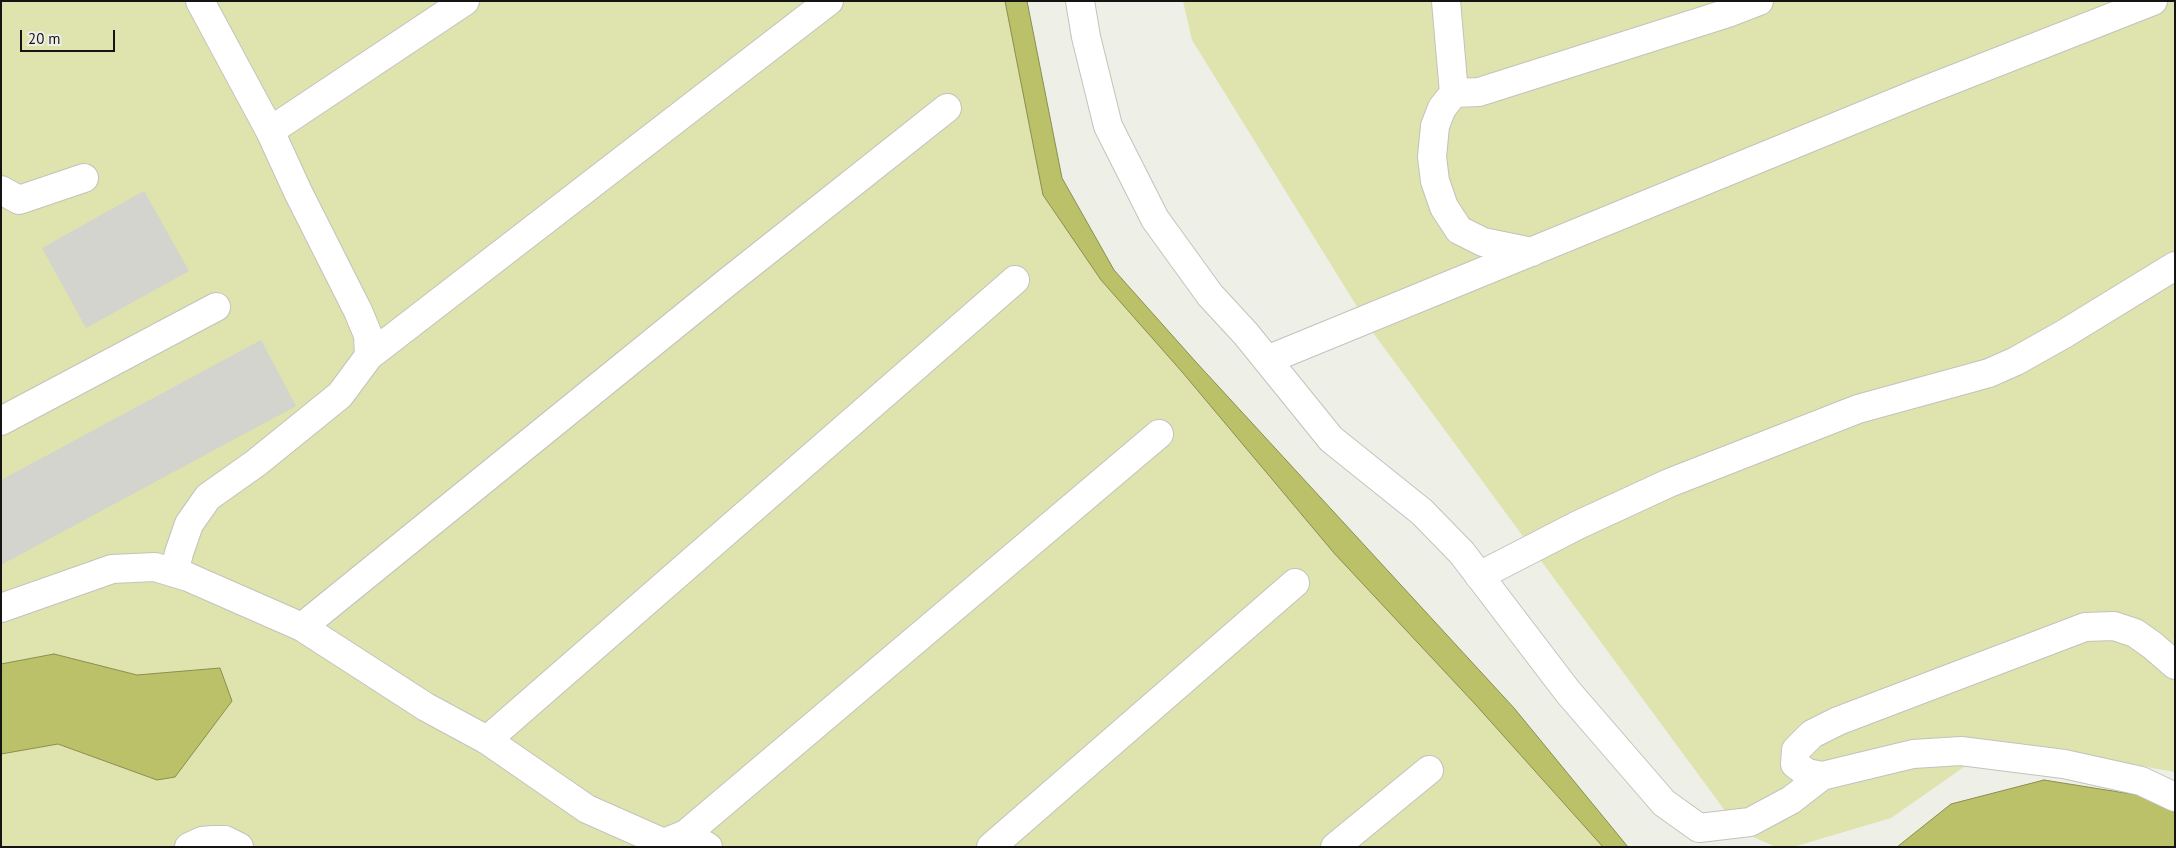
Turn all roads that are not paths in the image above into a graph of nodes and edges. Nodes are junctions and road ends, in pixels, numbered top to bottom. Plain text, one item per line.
1 (200, 1) edge
2 (465, 1) edge
3 (828, 1) edge
4 (1080, 1) edge
5 (1446, 1) edge
6 (1759, 1) edge
7 (2153, 1) edge
8 (1454, 93) junction
9 (947, 108) dead end
10 (270, 130) junction
11 (84, 178) dead end
12 (1, 190) edge
13 (1532, 252) junction
14 (2175, 266) edge
15 (1015, 280) dead end
16 (216, 307) dead end
17 (369, 356) junction
18 (1267, 360) junction
19 (1, 421) edge
20 (1159, 434) dead end
21 (174, 573) junction
22 (1479, 576) junction
23 (1295, 583) dead end
24 (1, 608) edge
25 (302, 627) junction
26 (2175, 665) edge
27 (487, 740) junction
28 (1429, 770) dead end
29 (1822, 776) junction
30 (2175, 797) edge
31 (697, 840) edge
32 (189, 847) edge
33 (239, 847) edge
34 (991, 847) edge
35 (1335, 847) edge

1 - 10 street
2 - 10 street
3 - 17 street
4 - 18 street
5 - 8 street
6 - 8 street
7 - 13 street
8 - 13 street
9 - 25 street
10 - 17 street
11 - 12 street
13 - 18 street
14 - 22 street
15 - 27 street
16 - 19 street
17 - 21 street
18 - 22 street
20 - 31 street
21 - 24 street
21 - 25 street
22 - 29 street
23 - 34 street
25 - 27 street
26 - 29 street
27 - 31 street
28 - 35 street
29 - 30 street
32 - 33 street

